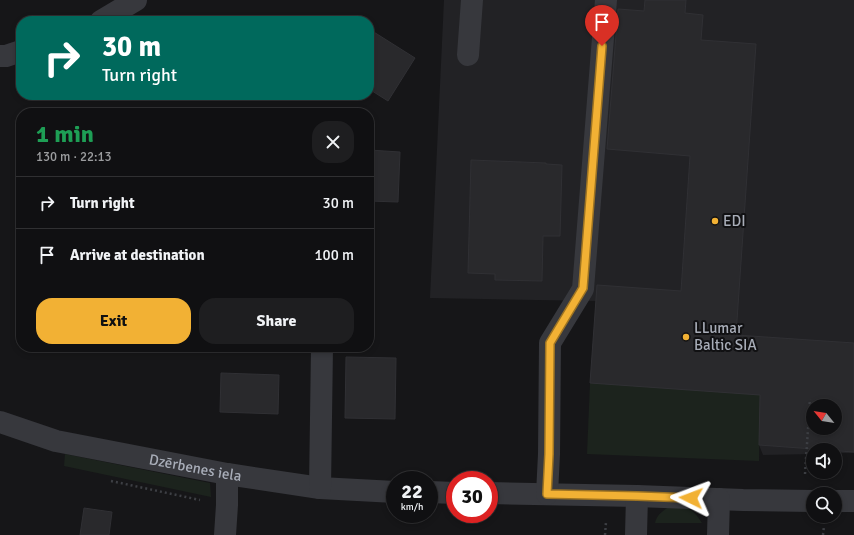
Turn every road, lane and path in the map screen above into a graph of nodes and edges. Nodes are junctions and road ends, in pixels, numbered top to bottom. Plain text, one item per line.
1 (136, 0) edge
2 (472, 0) edge
3 (606, 0) edge
4 (109, 16) edge
5 (16, 53) edge
6 (468, 55) dead end
7 (0, 56) edge
8 (322, 352) edge
9 (0, 422) edge
10 (808, 435) edge
11 (227, 474) junction
12 (805, 478) dead end
13 (111, 481) dead end
14 (320, 488) junction
15 (386, 492) edge
16 (498, 493) edge
17 (547, 494) junction
18 (637, 496) junction
19 (719, 499) junction
20 (806, 501) edge
21 (842, 501) edge
22 (854, 501) edge
23 (227, 505) junction
24 (824, 523) edge
25 (225, 535) edge
26 (636, 535) edge
27 (718, 535) edge
28 (823, 535) edge

1 - 4 street
2 - 6 street
3 - 17 street
5 - 7 street
8 - 14 street
9 - 11 street, Dzērbenes iela
10 - 12 path
11 - 14 street, Dzērbenes iela
11 - 23 street
13 - 23 path
14 - 15 street, Dzērbenes iela
16 - 17 street
17 - 18 street
18 - 19 street
18 - 26 street
19 - 20 street
19 - 27 street
21 - 22 street
23 - 25 street
24 - 28 path

